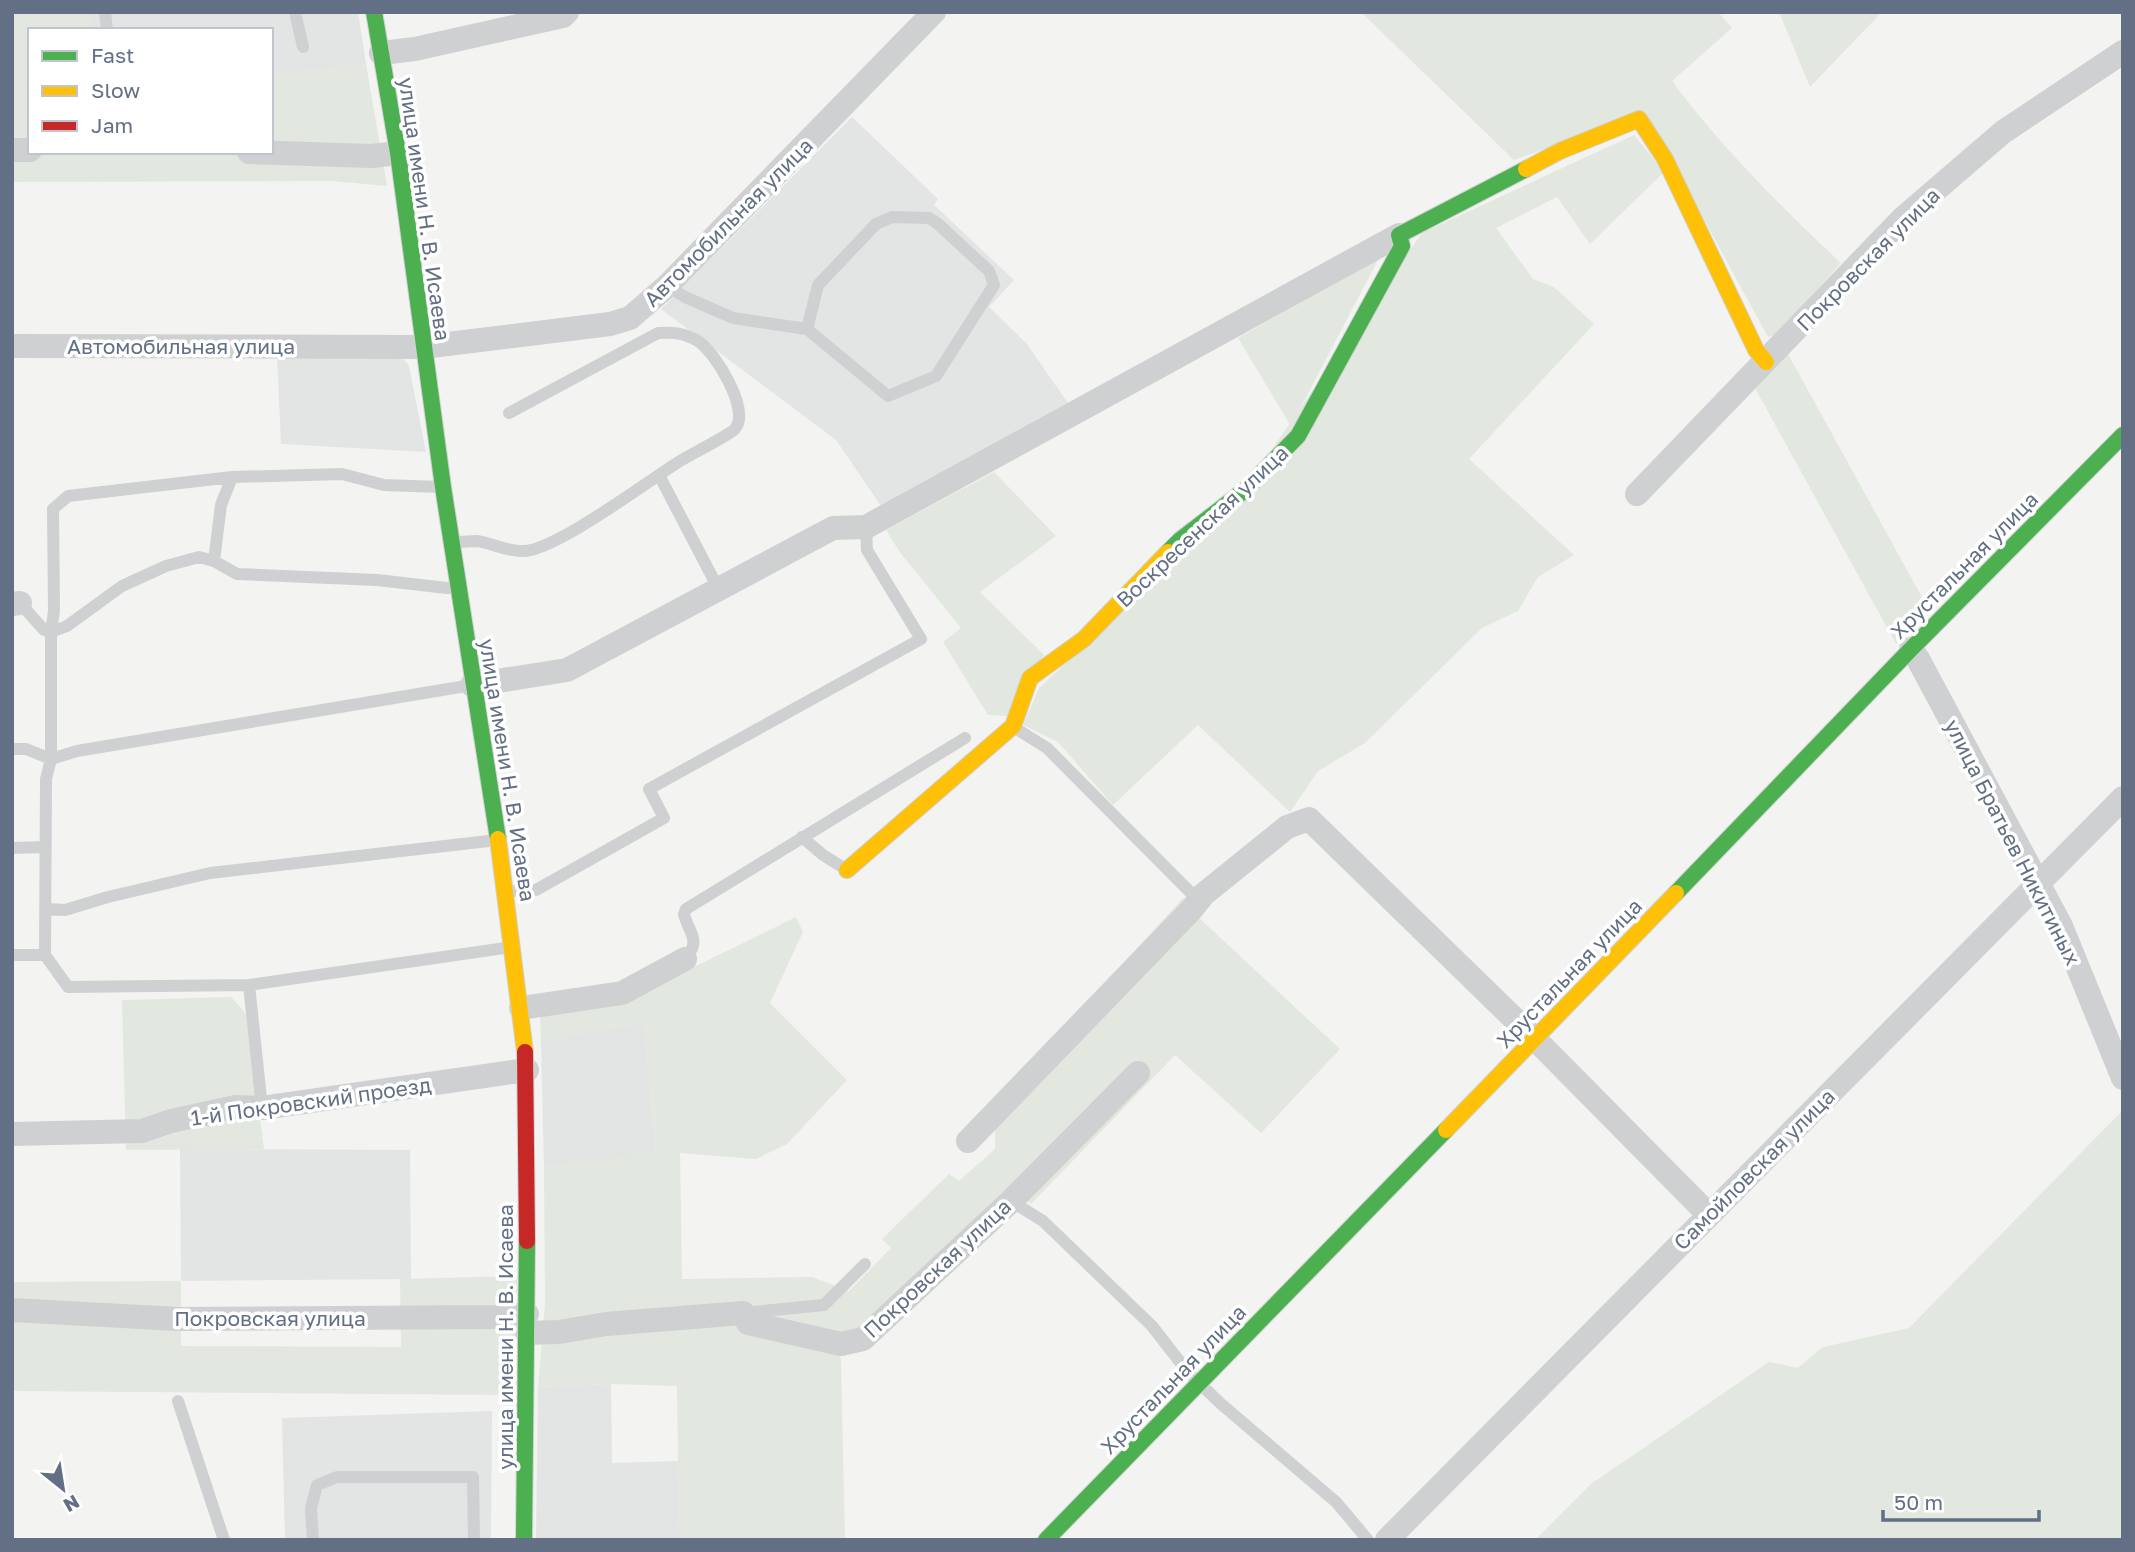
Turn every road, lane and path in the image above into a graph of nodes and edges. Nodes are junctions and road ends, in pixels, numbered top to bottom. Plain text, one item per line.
1 (295, 12) edge
2 (374, 12) edge
3 (567, 12) edge
4 (934, 12) edge
5 (303, 47) dead end
6 (2123, 52) edge
7 (381, 53) junction
8 (273, 153) edge
9 (398, 153) junction
10 (1399, 235) junction
11 (667, 286) junction
12 (807, 329) junction
13 (12, 346) edge
14 (423, 347) junction
15 (1766, 362) junction
16 (509, 414) dead end
17 (2123, 435) edge
18 (659, 475) junction
19 (232, 477) junction
20 (443, 487) junction
21 (1637, 494) dead end
22 (866, 527) junction
23 (452, 542) junction
24 (214, 561) junction
25 (458, 587) junction
26 (718, 588) junction
27 (16, 604) edge
28 (51, 632) junction
29 (1910, 649) junction
30 (472, 685) junction
31 (1013, 726) junction
32 (965, 738) dead end
33 (12, 749) edge
34 (51, 759) junction
35 (2123, 798) edge
36 (802, 837) junction
37 (498, 840) junction
38 (45, 847) junction
39 (12, 848) edge
40 (847, 870) joint
41 (2038, 882) junction
42 (506, 891) junction
43 (1204, 894) junction
44 (47, 909) junction
45 (514, 947) junction
46 (12, 955) edge
47 (45, 955) junction
48 (685, 959) joint
49 (249, 985) junction
50 (521, 1008) junction
51 (1535, 1039) junction
52 (527, 1070) junction
53 (1138, 1073) dead end
54 (2123, 1078) edge
55 (262, 1108) junction
56 (12, 1134) edge
57 (968, 1141) dead end
58 (1011, 1200) junction
59 (1709, 1215) junction
60 (865, 1264) dead end
61 (12, 1310) edge
62 (743, 1313) junction
63 (527, 1323) junction
64 (1198, 1382) junction
65 (178, 1401) dead end
66 (224, 1540) edge
67 (313, 1540) edge
68 (474, 1540) edge
69 (524, 1540) edge
70 (1046, 1540) edge
71 (1368, 1540) edge
72 (1387, 1540) edge

1 - 5 lane
2 - 7 street, улица имени Н. В. Исаева
3 - 7 street
4 - 11 street, Автомобильная улица
6 - 15 street, Покровская улица
7 - 9 street, улица имени Н. В. Исаева
8 - 9 street
9 - 14 street, улица имени Н. В. Исаева
10 - 15 street
10 - 22 street
10 - 31 street, Воскресенская улица
11 - 12 lane
11 - 14 street, Автомобильная улица
12 - 12 lane
13 - 14 street, Автомобильная улица
14 - 20 street, улица имени Н. В. Исаева
15 - 21 street, Покровская улица
16 - 18 lane
17 - 29 street, Хрустальная улица
18 - 23 lane
18 - 26 lane
19 - 20 lane
19 - 24 lane
19 - 28 lane
20 - 23 street, улица имени Н. В. Исаева
22 - 26 street
22 - 42 lane
23 - 25 street, улица имени Н. В. Исаева
24 - 25 lane
24 - 28 lane
25 - 30 street, улица имени Н. В. Исаева
26 - 30 street
27 - 28 lane
28 - 34 lane
29 - 41 street, улица Братьев Никитиных
29 - 51 street, Хрустальная улица
30 - 34 lane
30 - 37 street, улица имени Н. В. Исаева
31 - 40 street, Воскресенская улица
31 - 43 lane
32 - 36 lane
33 - 34 lane
34 - 38 lane
35 - 41 street, Самойловская улица
36 - 40 lane
36 - 48 lane
37 - 42 street, улица имени Н. В. Исаева
37 - 44 lane
38 - 39 lane
38 - 44 lane
41 - 54 street, улица Братьев Никитиных
41 - 59 street, Самойловская улица
42 - 45 street, улица имени Н. В. Исаева
43 - 51 street
43 - 57 street
44 - 47 lane
45 - 49 lane
45 - 50 street, улица имени Н. В. Исаева
46 - 47 lane
47 - 49 lane
48 - 50 street
49 - 55 lane
50 - 52 street, улица имени Н. В. Исаева
51 - 59 street
51 - 64 street, Хрустальная улица
52 - 55 street, 1-й Покровский проезд
52 - 63 street, улица имени Н. В. Исаева
53 - 58 street, Покровская улица
55 - 56 street, 1-й Покровский проезд
58 - 62 street, Покровская улица
58 - 64 lane
59 - 72 street, Самойловская улица
60 - 62 lane
61 - 63 street, Покровская улица
62 - 63 street, Покровская улица
63 - 69 street, улица имени Н. В. Исаева
64 - 70 street, Хрустальная улица
64 - 71 lane
65 - 66 lane
67 - 68 lane

